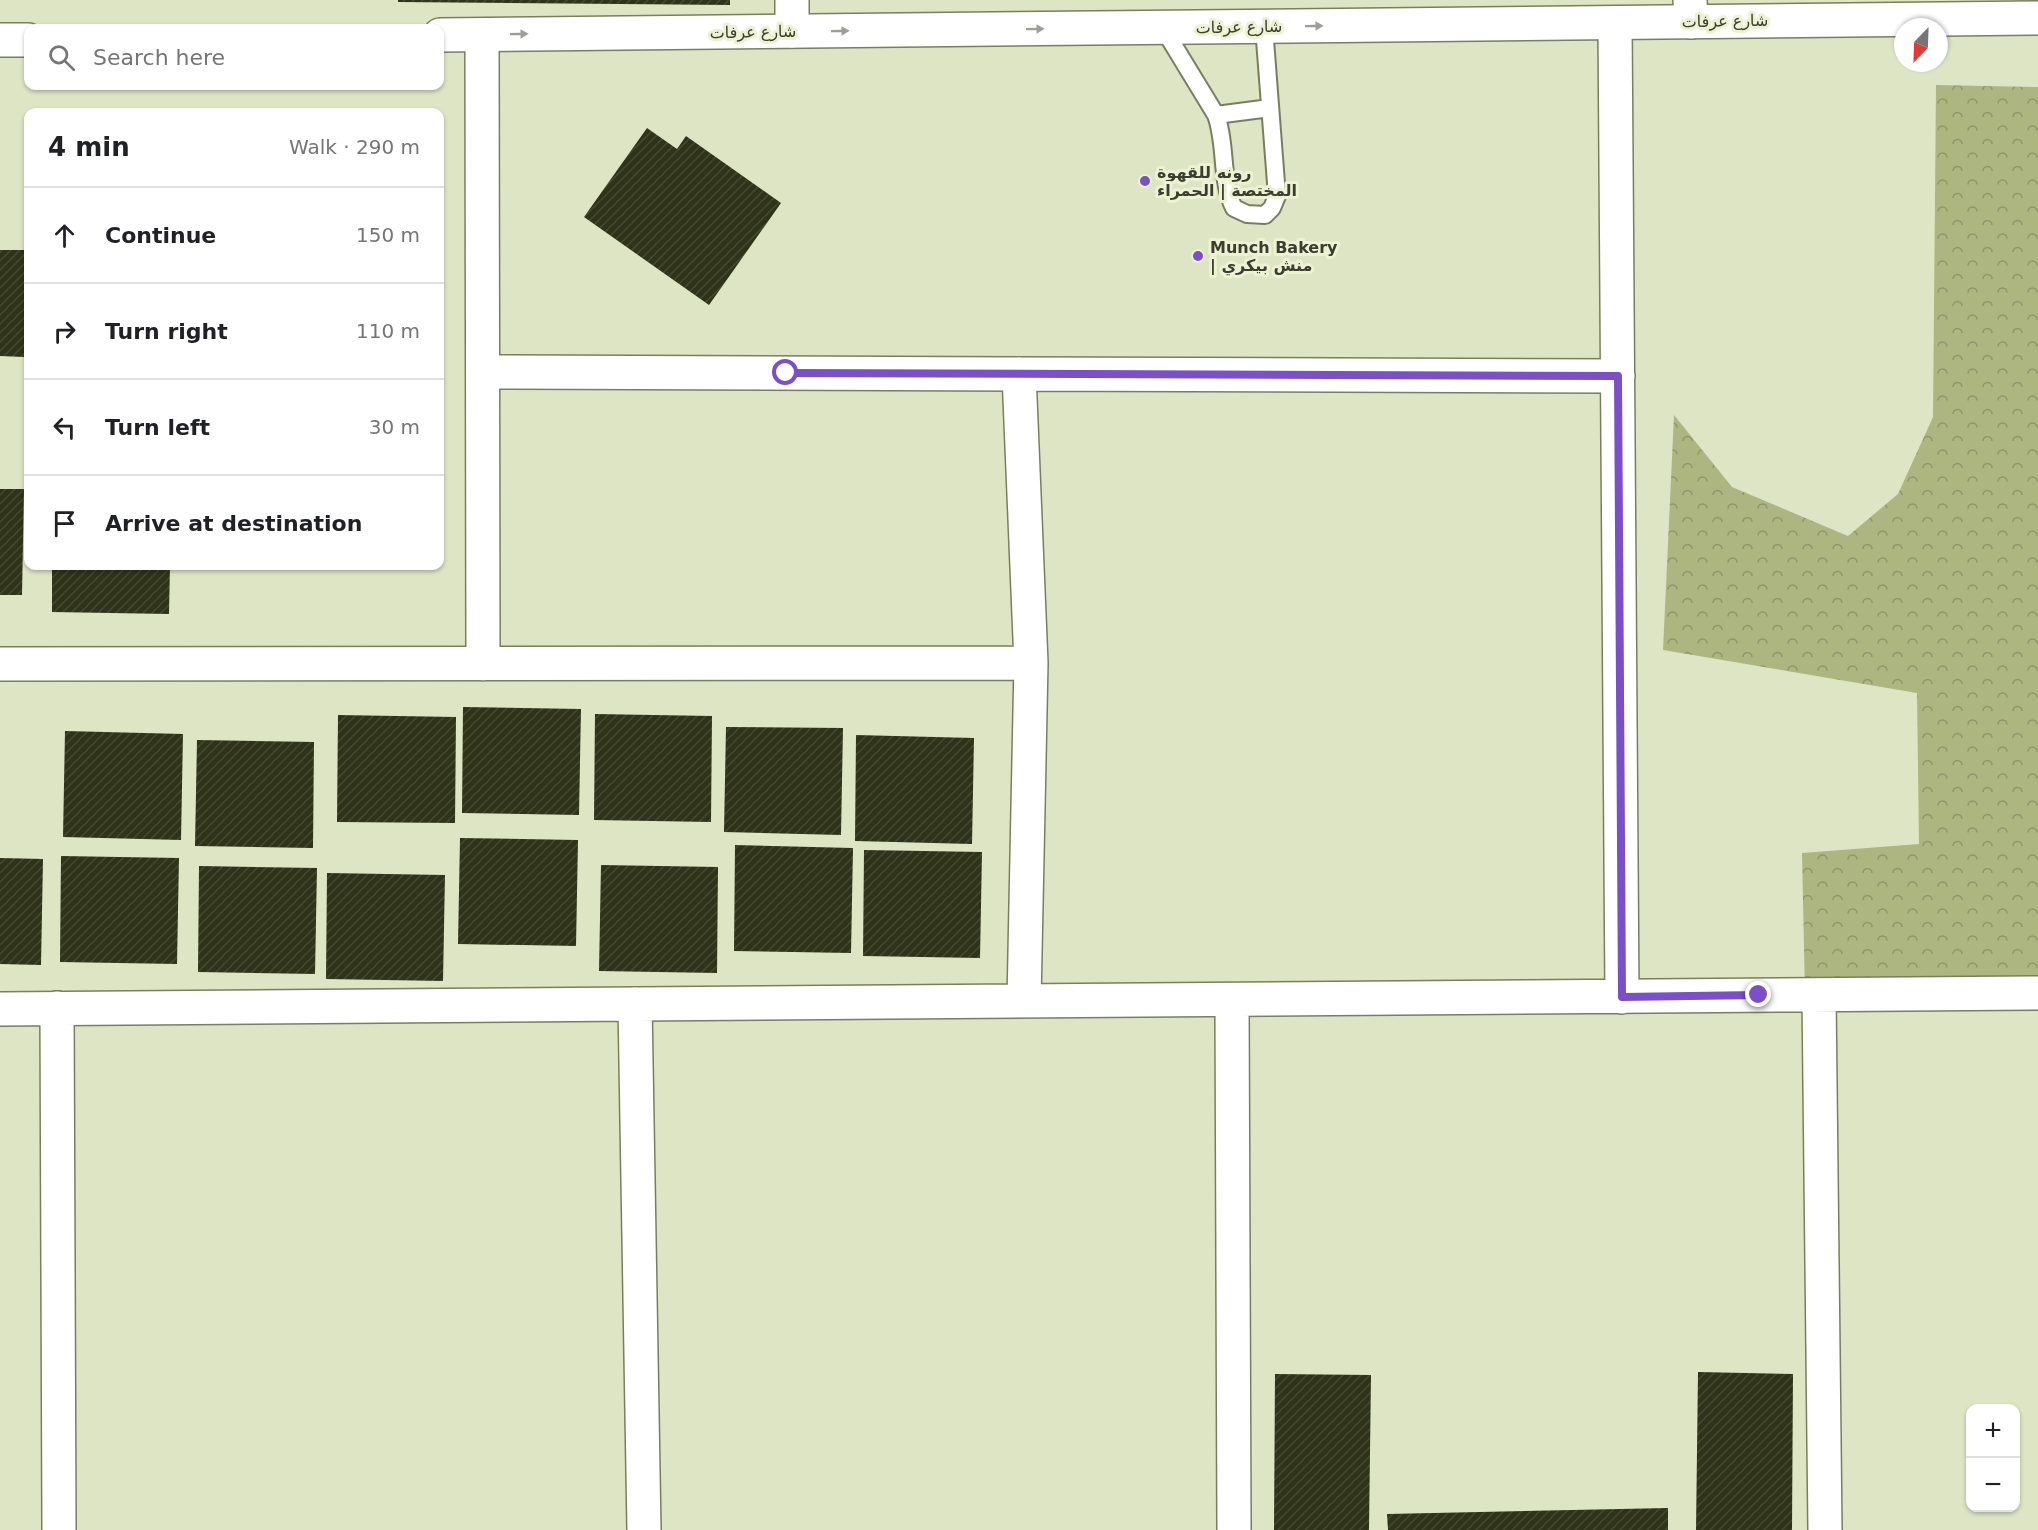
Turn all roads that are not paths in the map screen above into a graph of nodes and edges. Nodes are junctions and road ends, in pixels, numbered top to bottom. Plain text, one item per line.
1 (2002, 9) edge
2 (1690, 11) edge
3 (792, 16) edge
4 (2038, 18) edge
5 (1615, 23) junction
6 (1264, 27) junction
7 (1163, 28) junction
8 (444, 35) edge
9 (482, 35) junction
10 (0, 40) edge
11 (24, 40) edge
12 (1270, 108) junction
13 (1216, 115) junction
14 (483, 372) junction
15 (1019, 374) junction
16 (1618, 376) junction
17 (1031, 663) junction
18 (0, 664) edge
19 (483, 664) junction
20 (2038, 993) edge
21 (1819, 995) junction
22 (1622, 997) junction
23 (1232, 999) junction
24 (1024, 1001) junction
25 (635, 1004) junction
26 (57, 1008) junction
27 (0, 1009) edge
28 (59, 1530) edge
29 (644, 1530) edge
30 (1234, 1530) edge
31 (1825, 1530) edge

1 - 2 street, شارع عرفات
1 - 4 street, شارع عرفات
2 - 5 street, شارع عرفات
3 -> 7 street, شارع عرفات
9 -> 3 street, شارع عرفات
6 -> 5 street, شارع عرفات
5 - 16 street
6 - 7 street, شارع عرفات
6 - 12 lane
7 - 13 lane
8 - 9 street, شارع عرفات
9 - 14 street
10 - 11 street
12 - 13 lane
12 - 13 lane
14 - 15 street
14 - 19 street
15 - 16 street
15 - 17 street
16 - 22 street
17 - 19 street
17 - 24 street
18 - 19 street
20 - 21 street
21 - 22 street
21 - 31 street
22 - 23 street
23 - 24 street
23 - 30 street
24 - 25 street
25 - 26 street
25 - 29 street
26 - 27 street
26 - 28 street

